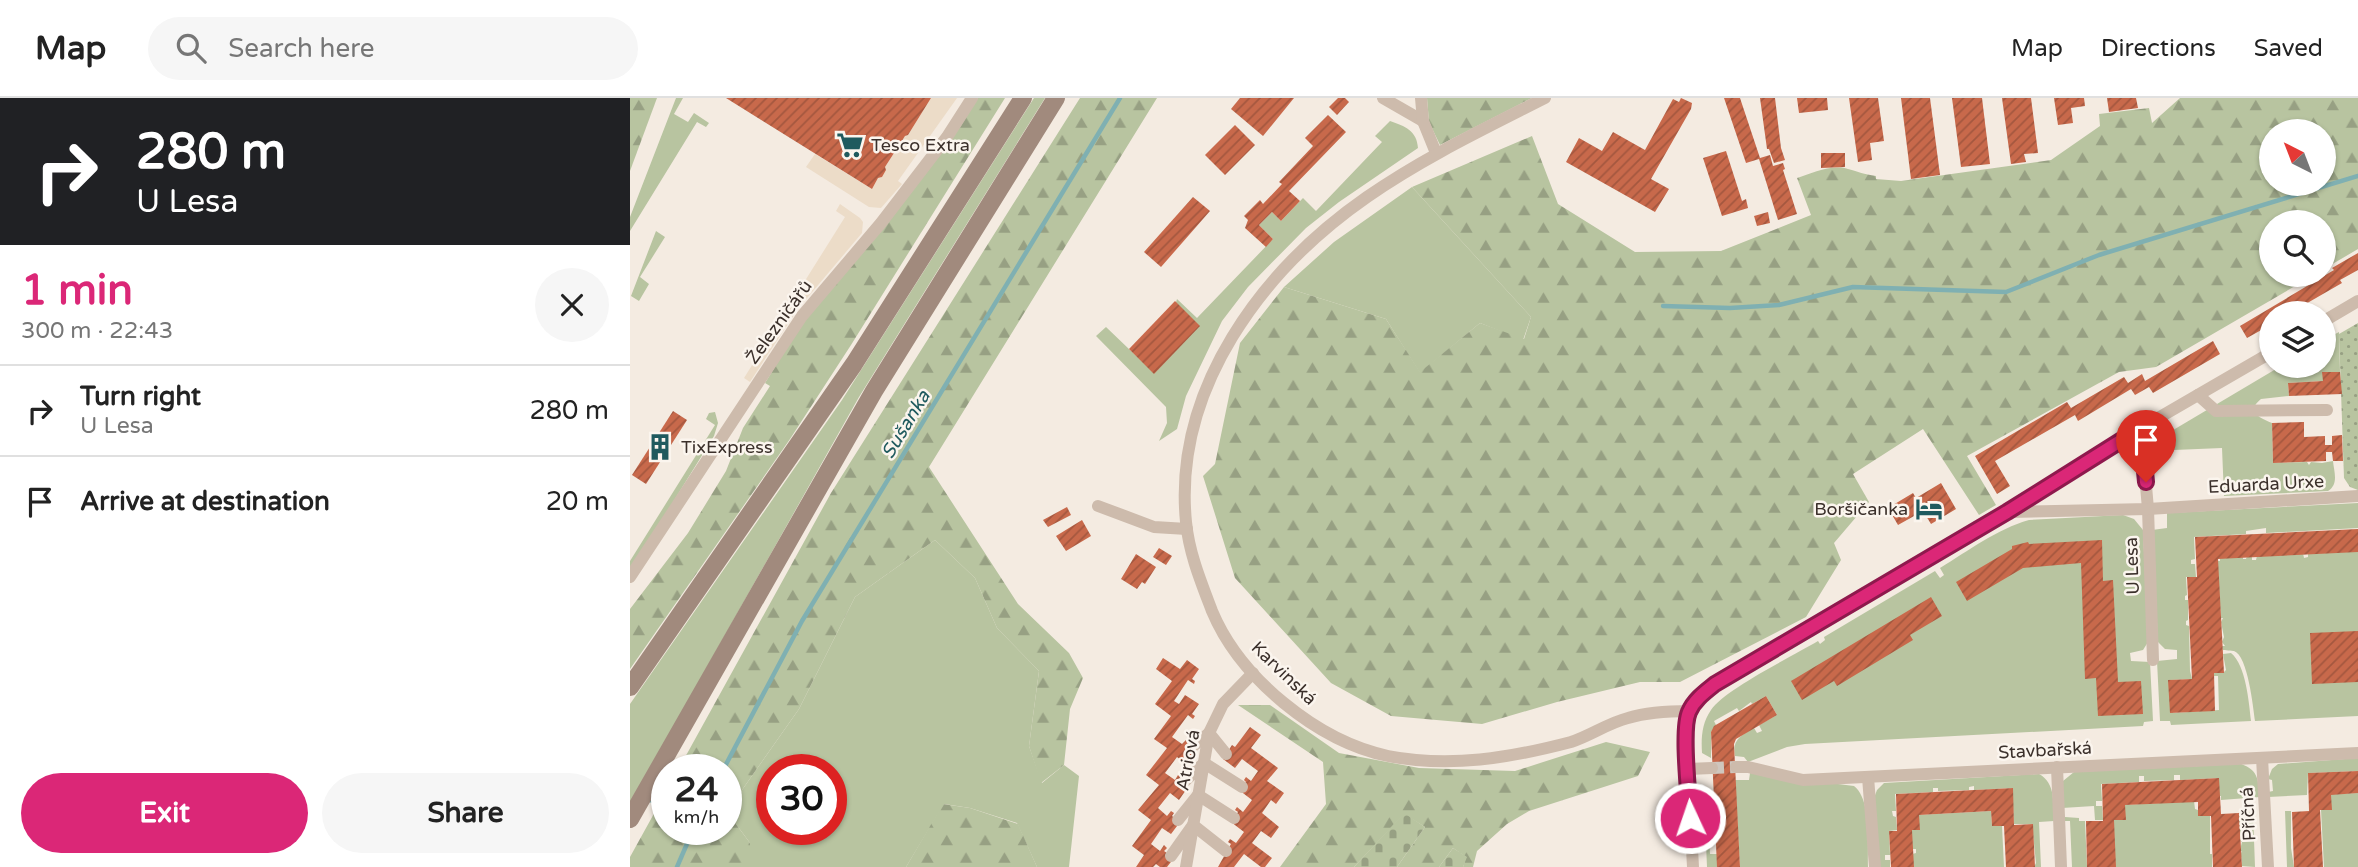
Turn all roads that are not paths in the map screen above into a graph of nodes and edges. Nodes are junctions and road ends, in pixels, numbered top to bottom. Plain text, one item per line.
1 (972, 98) edge
2 (1023, 98) edge
3 (1056, 98) edge
4 (1383, 98) edge
5 (1421, 98) edge
6 (1545, 98) edge
7 (1423, 121) junction
8 (1436, 153) junction
9 (2358, 301) edge
10 (2336, 314) edge
11 (2259, 359) edge
12 (2197, 395) junction
13 (2327, 410) dead end
14 (2141, 428) junction
15 (2358, 496) edge
16 (1098, 506) dead end
17 (2148, 509) junction
18 (2007, 512) junction
19 (1187, 528) junction
20 (630, 577) edge
21 (2153, 660) dead end
22 (1253, 673) junction
23 (630, 687) edge
24 (1689, 711) junction
25 (1209, 733) junction
26 (1191, 748) dead end
27 (2358, 753) edge
28 (1226, 754) dead end
29 (2262, 758) junction
30 (1204, 763) junction
31 (2057, 766) junction
32 (1736, 767) tunnel mouth
33 (1712, 768) tunnel mouth
34 (1688, 769) junction
35 (1868, 777) junction
36 (1183, 783) dead end
37 (1242, 787) dead end
38 (1198, 795) junction
39 (1234, 818) dead end
40 (630, 819) edge
41 (1178, 820) dead end
42 (1193, 825) junction
43 (1226, 851) dead end
44 (1171, 856) dead end
45 (1186, 867) edge
46 (1693, 867) edge
47 (1875, 867) edge
48 (2061, 867) edge
49 (2268, 867) edge

1 - 20 street, Železničářů
2 - 23 main road
3 - 40 main road
4 - 7 street
5 - 7 street
6 - 8 street, Karvinská
7 - 8 street
8 - 19 street, Karvinská
9 - 10 street
11 - 12 street
12 - 13 street
12 - 14 street
14 - 17 street, U Lesa
14 - 18 street
15 - 17 street, Eduarda Urxe
16 - 19 street
17 - 18 street, Eduarda Urxe
17 - 21 street, U Lesa
18 - 24 street
19 - 22 street, Karvinská
22 - 24 street, Karvinská
22 - 25 street, Atriová
24 - 34 street
25 - 26 street
25 - 28 street
25 - 30 street, Atriová
27 - 29 street, Stavbařská
29 - 31 street, Stavbařská
29 - 49 street, Příčná
30 - 36 street
30 - 37 street
30 - 38 street, Atriová
31 - 35 street, Stavbařská
31 - 48 street
32 - 35 street, Stavbařská
33 - 34 street
34 - 46 street
35 - 47 street
38 - 39 street
38 - 41 street
38 - 42 street, Atriová
42 - 43 street
42 - 44 street
42 - 45 street, Atriová

